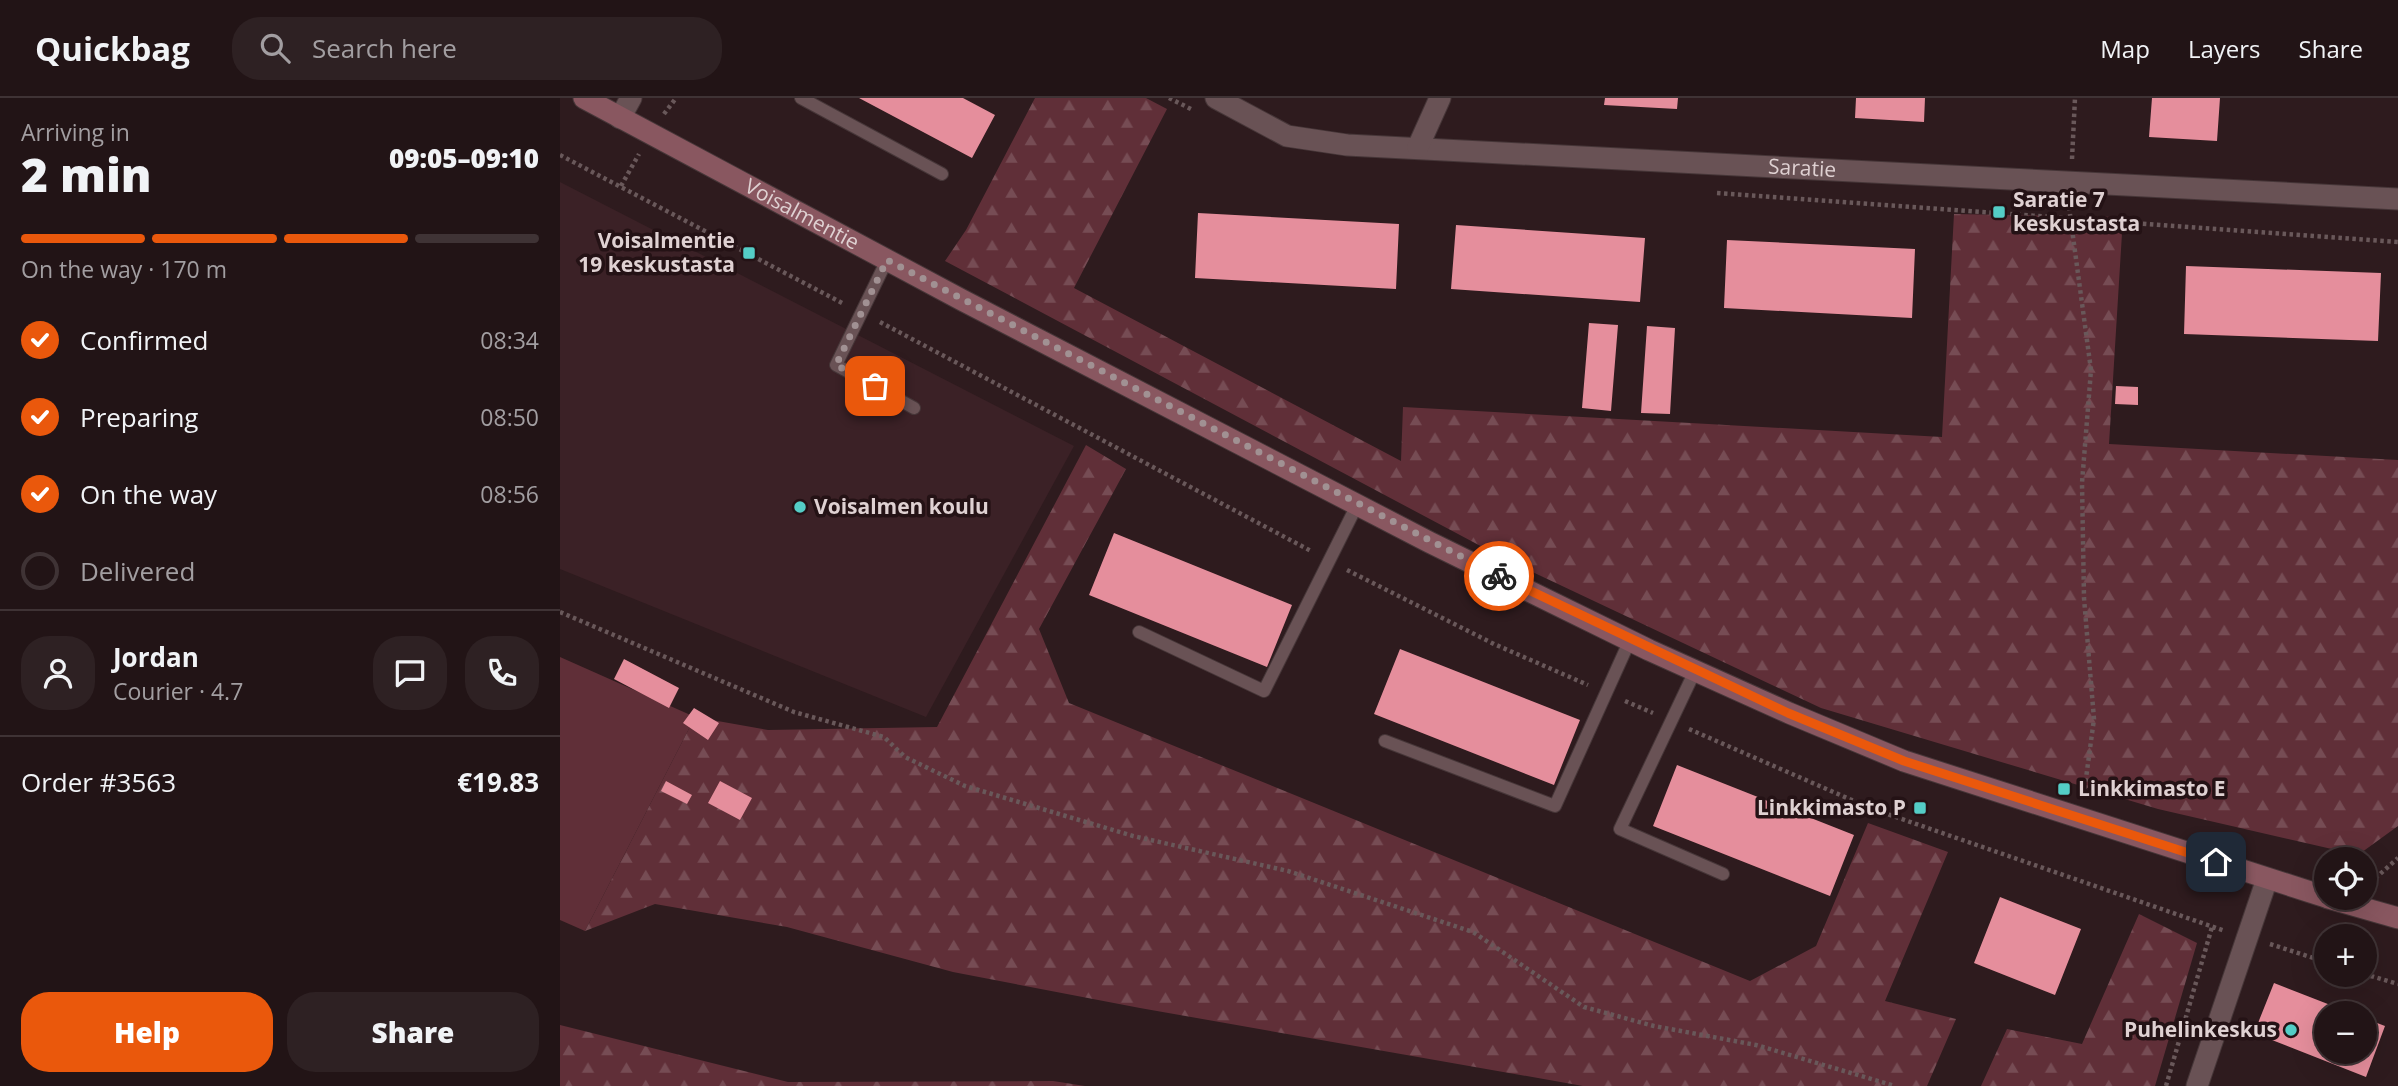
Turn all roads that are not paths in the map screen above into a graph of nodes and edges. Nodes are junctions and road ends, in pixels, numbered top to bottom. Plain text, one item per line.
1 (584, 98) edge
2 (631, 98) edge
3 (801, 98) edge
4 (1216, 98) edge
5 (1440, 98) edge
6 (620, 118) junction
7 (1418, 147) junction
8 (942, 174) dead end
9 (2398, 199) edge
10 (887, 260) junction
11 (914, 408) dead end
12 (1357, 505) junction
13 (1139, 632) dead end
14 (1630, 640) junction
15 (1695, 671) junction
16 (1385, 741) dead end
17 (1723, 874) dead end
18 (2267, 879) junction
19 (2314, 893) edge
20 (2197, 1086) edge

1 - 6 street, Voisalmentie
2 - 6 street
3 - 8 lane
4 - 7 street, Saratie
5 - 7 street
6 - 10 street, Voisalmentie
7 - 9 street, Saratie
10 - 11 lane
10 - 12 street, Voisalmentie
12 - 13 lane
12 - 14 street, Voisalmentie
14 - 15 street, Voisalmentie
14 - 16 lane
15 - 17 lane
15 - 18 street, Voisalmentie
18 - 19 street, Voisalmentie
18 - 20 street

